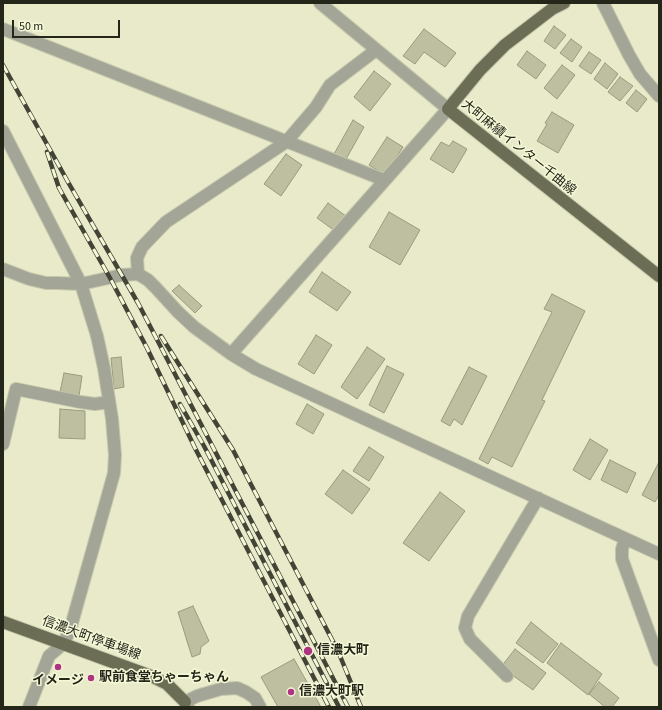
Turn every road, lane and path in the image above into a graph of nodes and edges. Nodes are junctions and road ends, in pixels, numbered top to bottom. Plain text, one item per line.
1 (564, 3) edge
2 (603, 3) edge
3 (326, 5) edge
4 (550, 6) edge
5 (3, 29) edge
6 (376, 50) junction
7 (659, 96) edge
8 (448, 109) junction
9 (3, 131) edge
10 (286, 142) junction
11 (384, 180) junction
12 (3, 269) edge
13 (138, 274) junction
14 (659, 276) edge
15 (81, 284) junction
16 (231, 354) junction
17 (109, 402) junction
18 (3, 444) edge
19 (538, 498) junction
20 (626, 539) junction
21 (659, 554) edge
22 (3, 622) edge
23 (63, 644) junction
24 (659, 660) edge
25 (507, 676) dead end
26 (187, 704) edge
27 (33, 706) edge
28 (260, 707) edge

1 - 4 main road, 大町麻績インター千曲線
2 - 7 street
3 - 6 street
4 - 8 main road, 大町麻績インター千曲線
5 - 10 street
6 - 8 street
6 - 10 street
8 - 11 street
8 - 14 main road, 大町麻績インター千曲線
9 - 15 street
10 - 11 street
10 - 13 street
11 - 16 street
12 - 15 street
13 - 15 street
13 - 16 street
15 - 17 street
16 - 19 street
17 - 18 street
17 - 23 street
19 - 20 street
19 - 25 street
20 - 21 street
20 - 24 street
22 - 23 main road, 信濃大町停車場線
23 - 26 main road, 信濃大町停車場線
23 - 27 street
26 - 28 street

